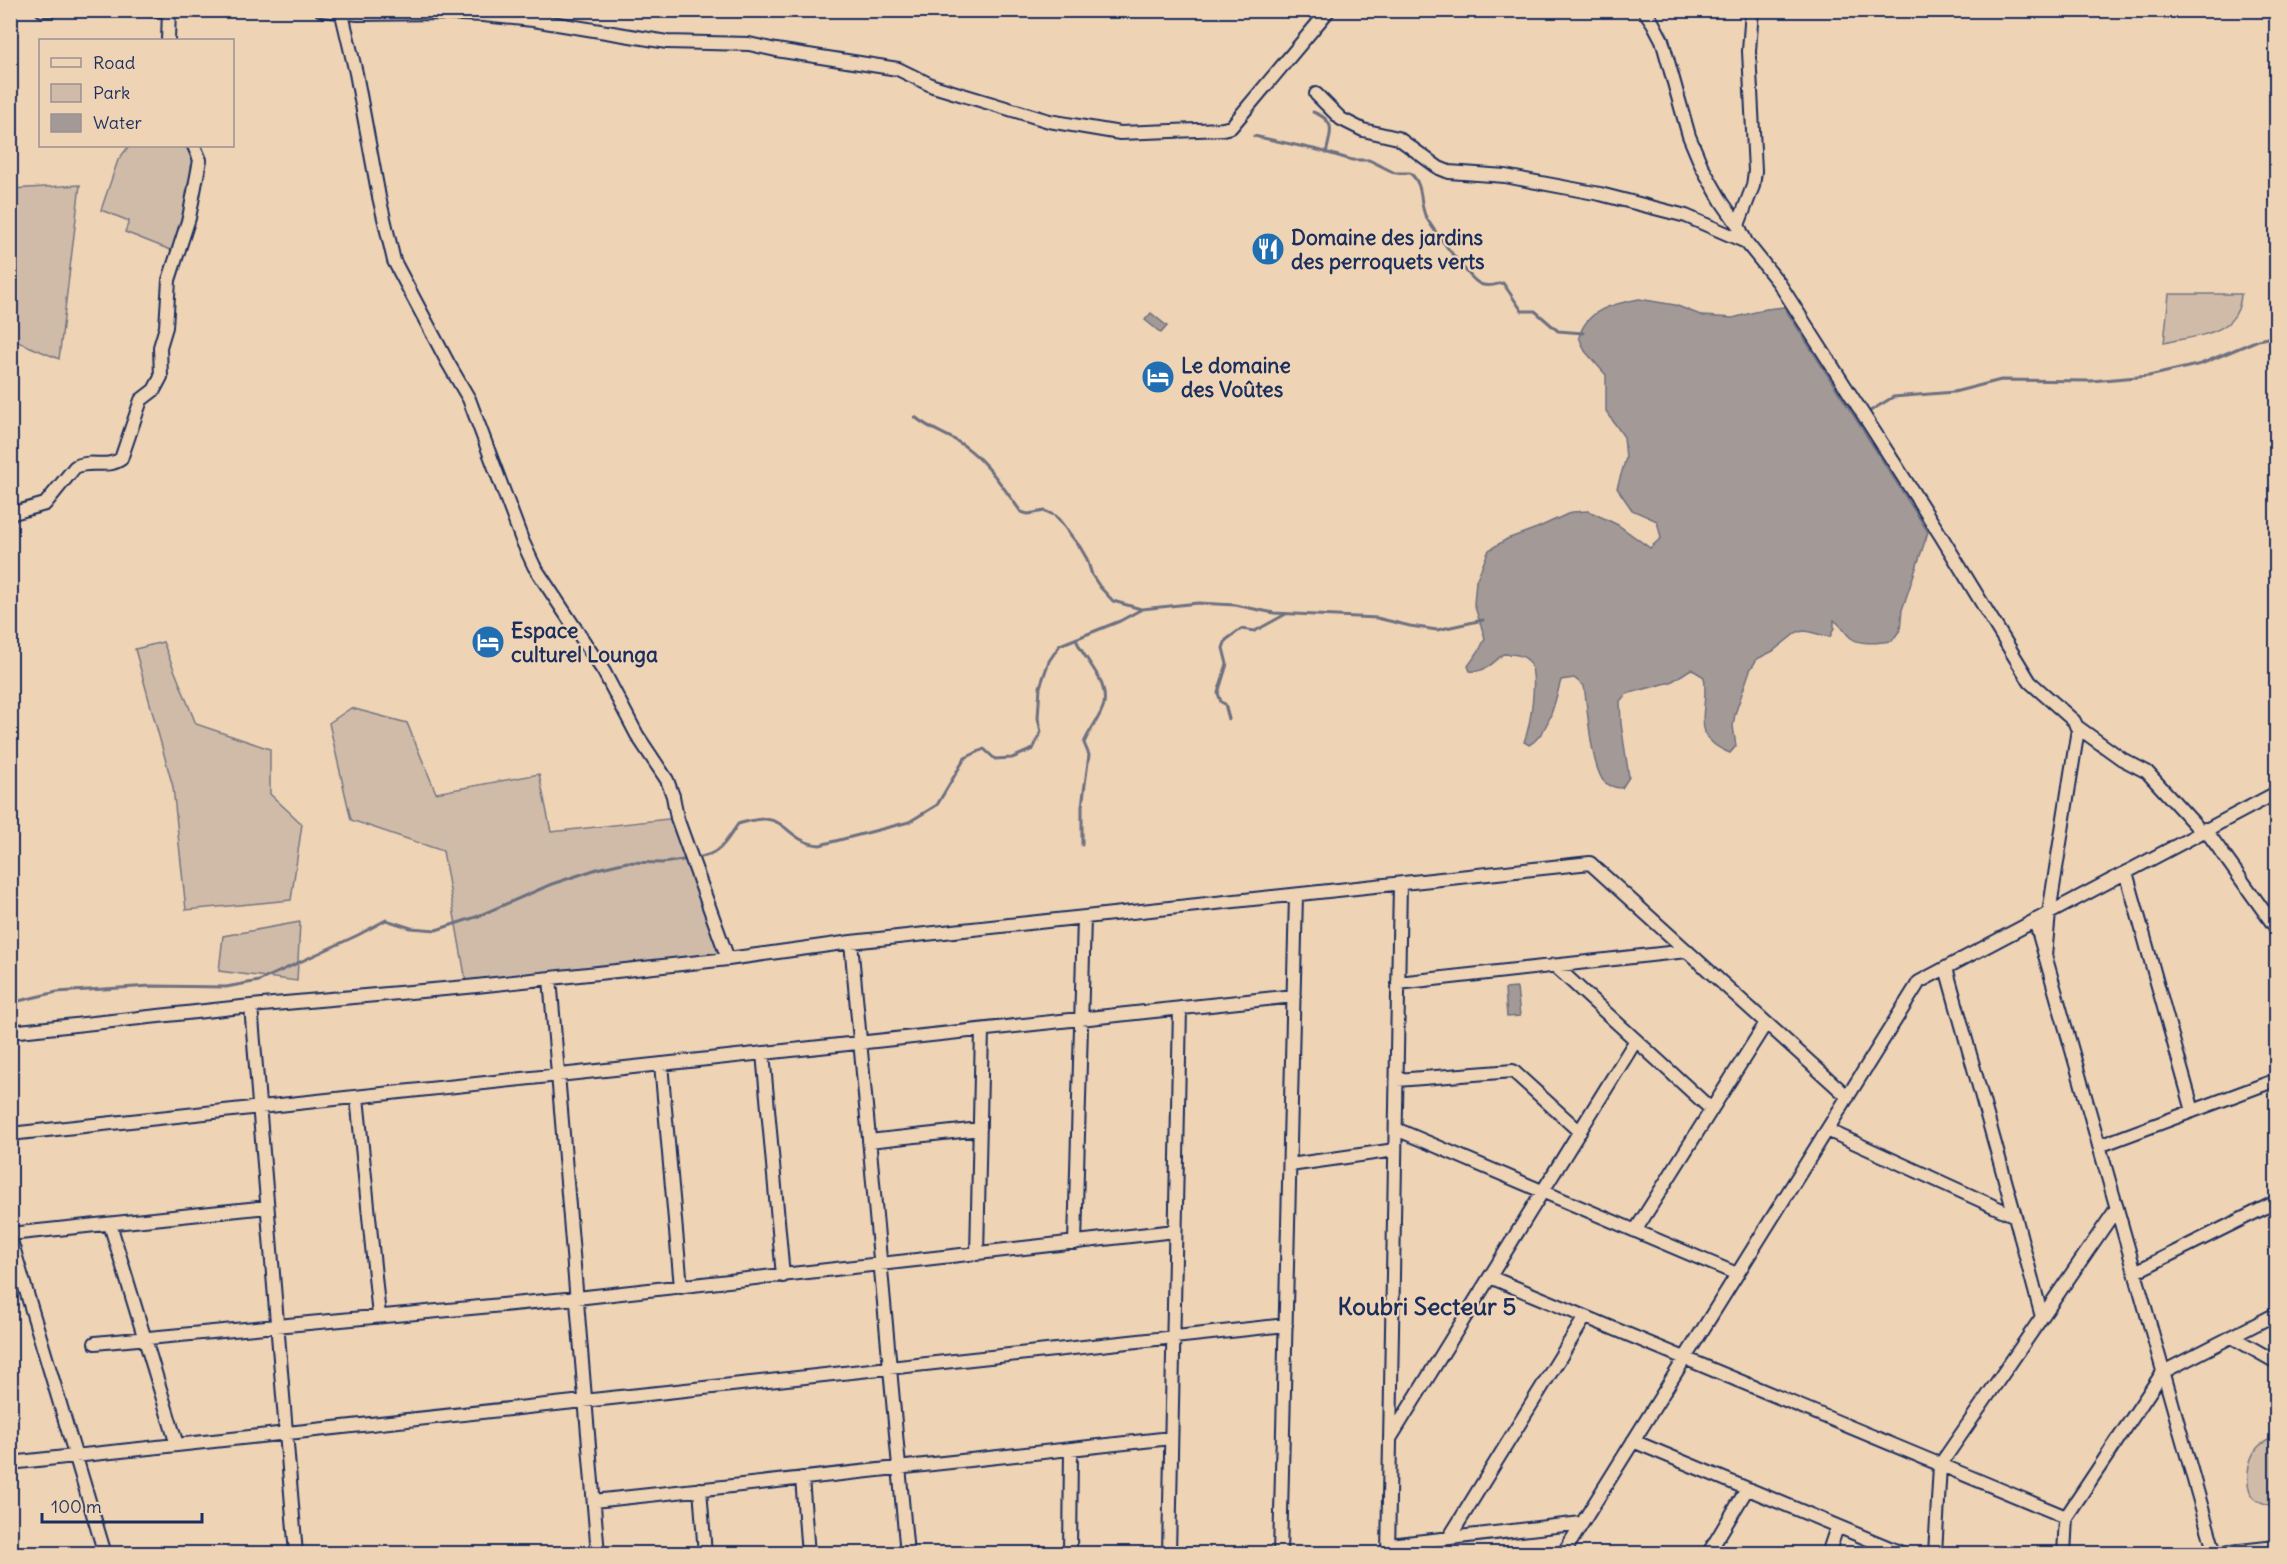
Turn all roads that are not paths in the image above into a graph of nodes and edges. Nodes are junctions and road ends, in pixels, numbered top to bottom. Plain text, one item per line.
1 (42, 10) edge
2 (51, 10) edge
3 (150, 10) edge
4 (224, 10) edge
5 (321, 10) edge
6 (1329, 10) edge
7 (1644, 10) edge
8 (1752, 10) edge
9 (168, 11) edge
10 (342, 12) edge
11 (168, 39) edge
12 (1316, 94) dead end
13 (194, 147) edge
14 (1738, 225) junction
15 (1746, 242) junction
16 (10, 514) edge
17 (2076, 726) junction
18 (2277, 793) edge
19 (2203, 830) junction
20 (2126, 872) junction
21 (1400, 884) junction
22 (1296, 895) junction
23 (2049, 913) junction
24 (1084, 918) junction
25 (2035, 920) junction
26 (2277, 928) edge
27 (851, 942) junction
28 (1687, 951) junction
29 (2046, 956) junction
30 (728, 959) junction
31 (1554, 965) junction
32 (1946, 968) junction
33 (550, 978) junction
34 (1398, 983) junction
35 (1294, 996) junction
36 (250, 1006) junction
37 (1180, 1008) junction
38 (1081, 1019) junction
39 (1766, 1023) junction
40 (982, 1030) junction
41 (10, 1032) edge
42 (1636, 1040) junction
43 (860, 1043) junction
44 (763, 1053) junction
45 (661, 1064) junction
46 (558, 1075) junction
47 (1396, 1080) junction
48 (2277, 1080) edge
49 (357, 1097) junction
50 (1848, 1097) junction
51 (259, 1107) junction
52 (1712, 1110) junction
53 (2193, 1111) junction
54 (980, 1128) junction
55 (1396, 1129) junction
56 (1827, 1130) junction
57 (1580, 1132) junction
58 (10, 1134) edge
59 (869, 1141) junction
60 (2099, 1146) junction
61 (1395, 1150) junction
62 (1290, 1166) junction
63 (1543, 1192) junction
64 (2277, 1202) edge
65 (267, 1207) junction
66 (2117, 1208) junction
67 (2015, 1216) junction
68 (110, 1224) junction
69 (1175, 1231) junction
70 (1635, 1231) junction
71 (10, 1235) edge
72 (1075, 1243) junction
73 (977, 1254) junction
74 (880, 1266) junction
75 (2135, 1272) junction
76 (1737, 1274) junction
77 (783, 1276) junction
78 (1490, 1277) junction
79 (681, 1287) junction
80 (577, 1298) junction
81 (2277, 1314) edge
82 (379, 1316) junction
83 (1585, 1317) junction
84 (2042, 1317) junction
85 (1286, 1325) junction
86 (278, 1326) junction
87 (1173, 1337) junction
88 (2232, 1337) junction
89 (145, 1338) junction
90 (95, 1343) dead end
91 (1684, 1359) junction
92 (2277, 1362) edge
93 (890, 1368) junction
94 (2163, 1372) junction
95 (585, 1401) junction
96 (287, 1433) junction
97 (1171, 1438) junction
98 (1390, 1438) junction
99 (1633, 1441) junction
100 (177, 1445) junction
101 (1071, 1449) junction
102 (76, 1456) junction
103 (10, 1463) edge
104 (1940, 1465) junction
105 (899, 1468) junction
106 (802, 1479) junction
107 (700, 1490) junction
108 (1747, 1490) junction
109 (594, 1501) junction
110 (2066, 1517) junction
111 (1582, 1523) junction
112 (1837, 1527) junction
113 (1449, 1538) junction
114 (2277, 1547) edge
115 (1388, 1550) edge
116 (2214, 1553) edge
117 (105, 1554) edge
118 (296, 1554) edge
119 (598, 1554) edge
120 (705, 1554) edge
121 (808, 1554) edge
122 (907, 1554) edge
123 (1070, 1554) edge
124 (1169, 1554) edge
125 (1280, 1554) edge
126 (1563, 1554) edge
127 (1708, 1554) edge
128 (1828, 1554) edge
129 (1904, 1554) edge
130 (1935, 1554) edge
131 (2064, 1554) edge

1 - 2 street
3 - 9 street
4 - 9 street
5 - 10 street
6 - 10 street
7 - 14 street
8 - 14 street
9 - 11 street
10 - 30 street
12 - 15 street
13 - 16 street
14 - 15 street
15 - 17 street
17 - 19 street
17 - 23 street
18 - 19 street
19 - 20 street
19 - 26 street
20 - 23 street
20 - 53 street
21 - 22 street
21 - 28 street
21 - 34 street
22 - 24 street
22 - 35 street
23 - 25 street
23 - 29 street
24 - 27 street
24 - 38 street
25 - 29 street
25 - 32 street
27 - 30 street
27 - 43 street
28 - 31 street
28 - 39 street
29 - 60 street
30 - 33 street
31 - 34 street
31 - 42 street
32 - 50 street
32 - 67 street
33 - 36 street
33 - 46 street
34 - 47 street
35 - 37 street
35 - 62 street
36 - 41 street
36 - 51 street
37 - 38 street
37 - 69 street
38 - 40 street
38 - 72 street
39 - 50 street
39 - 52 street
40 - 43 street
40 - 54 street
42 - 52 street
42 - 57 street
43 - 44 street
43 - 59 street
44 - 45 street
44 - 77 street
45 - 46 street
45 - 79 street
46 - 49 street
46 - 80 street
47 - 55 street
47 - 57 street
48 - 53 street
49 - 51 street
49 - 82 street
50 - 56 street
51 - 58 street
51 - 65 street
52 - 70 street
53 - 60 street
54 - 59 street
54 - 73 street
55 - 61 street
55 - 63 street
56 - 67 street
56 - 76 street
57 - 63 street
59 - 74 street
60 - 66 street
61 - 62 street
61 - 98 street
62 - 85 street
63 - 70 street
63 - 78 street
64 - 75 street
65 - 68 street
65 - 86 street
66 - 75 street
66 - 84 street
67 - 84 street
68 - 71 street
68 - 89 street
69 - 72 street
69 - 87 street
70 - 76 street
71 - 102 street
72 - 73 street
73 - 74 street
74 - 77 street
74 - 93 street
75 - 94 street
76 - 91 street
77 - 79 street
78 - 83 street
78 - 98 street
79 - 80 street
80 - 82 street
80 - 95 street
81 - 88 street
82 - 86 street
83 - 91 street
83 - 113 street
84 - 104 street
85 - 87 street
85 - 125 street
86 - 89 street
86 - 96 street
87 - 93 street
87 - 97 street
88 - 92 street
88 - 94 street
89 - 90 street
89 - 100 street
91 - 99 street
91 - 104 street
93 - 95 street
93 - 105 street
94 - 110 street
94 - 116 street
95 - 96 street
95 - 109 street
96 - 100 street
96 - 118 street
97 - 101 street
97 - 124 street
98 - 115 street
99 - 108 street
99 - 111 street
100 - 102 street
101 - 105 street
101 - 123 street
102 - 103 street
102 - 117 street
104 - 110 street
104 - 130 street
105 - 106 street
105 - 122 street
106 - 107 street
106 - 121 street
107 - 109 street
107 - 120 street
108 - 112 street
108 - 127 street
109 - 119 street
110 - 131 street
111 - 113 street
111 - 126 street
112 - 128 street
112 - 129 street
113 - 115 street
114 - 116 street

